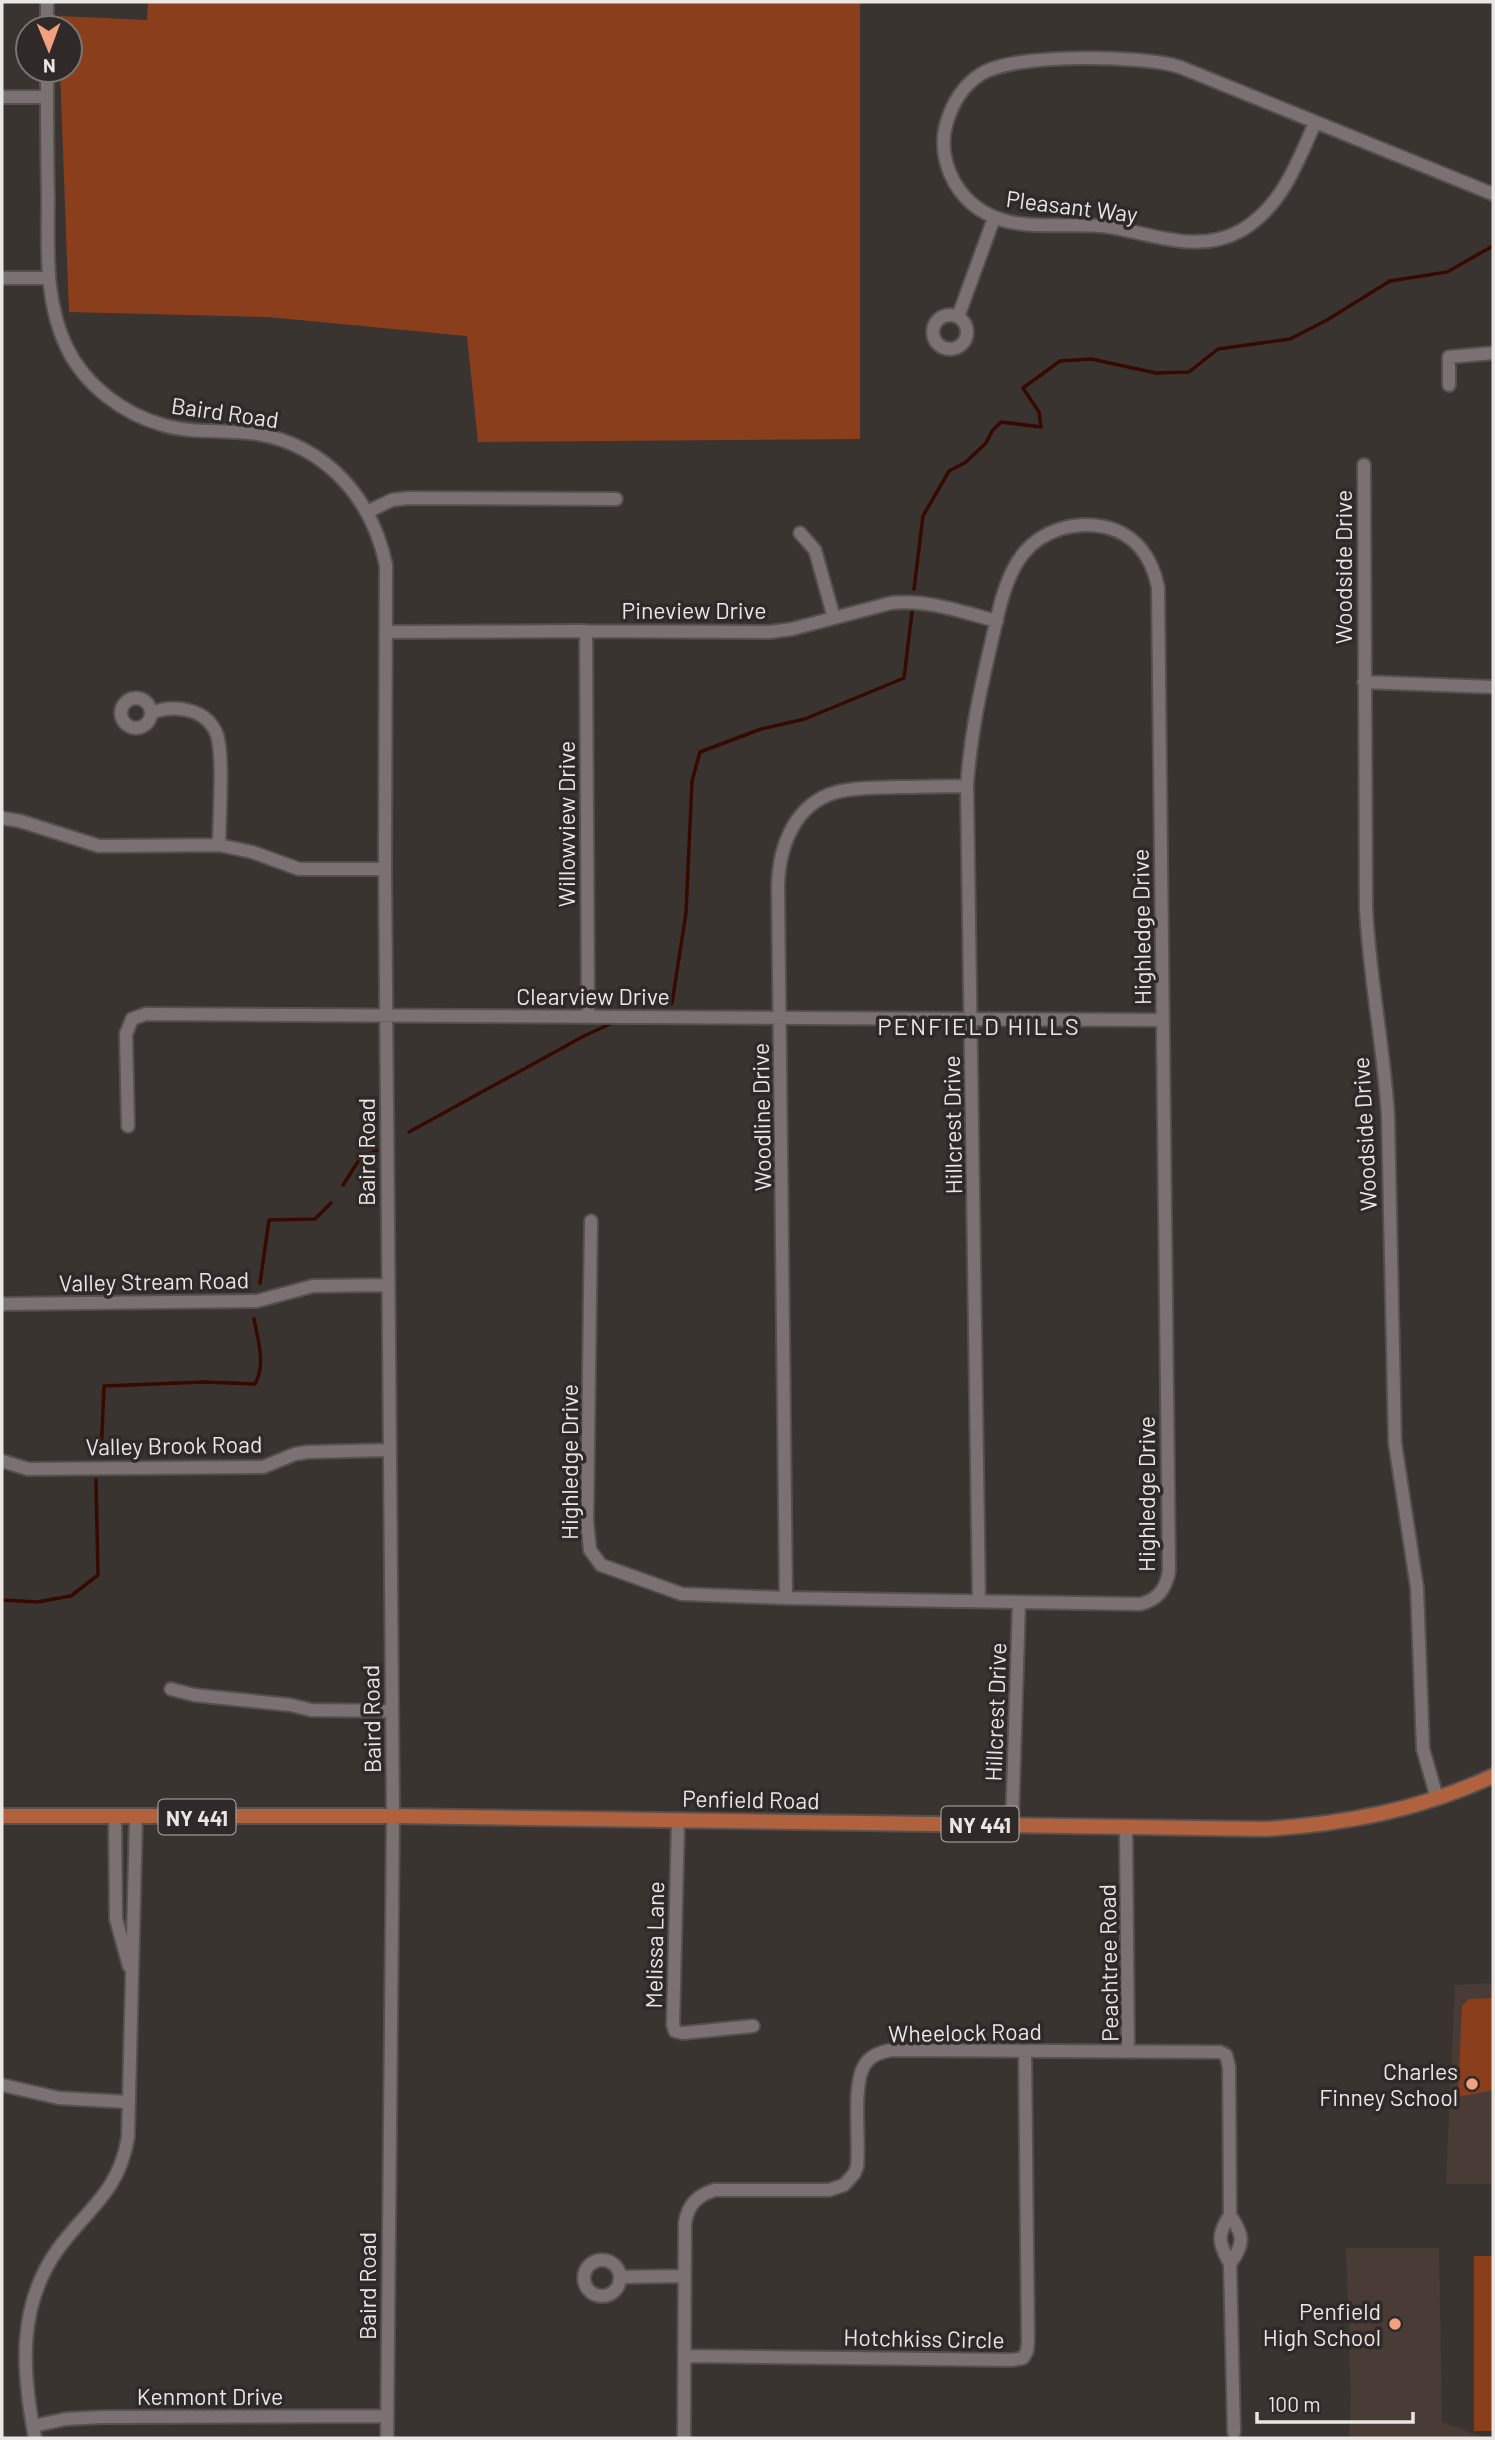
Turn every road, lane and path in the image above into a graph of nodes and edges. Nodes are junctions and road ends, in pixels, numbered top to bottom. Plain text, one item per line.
1 (47, 84) edge
2 (2, 97) edge
3 (47, 97) junction
4 (1315, 123) junction
5 (1493, 194) edge
6 (994, 218) junction
7 (2, 278) edge
8 (48, 278) junction
9 (958, 317) dead end
10 (1493, 353) edge
11 (1449, 385) dead end
12 (1364, 465) dead end
13 (616, 499) dead end
14 (367, 513) junction
15 (1080, 525) joint
16 (800, 533) dead end
17 (834, 618) junction
18 (997, 621) junction
19 (586, 631) junction
20 (386, 632) junction
21 (1364, 682) junction
22 (1493, 687) edge
23 (151, 712) dead end
24 (967, 786) junction
25 (2, 818) edge
26 (219, 845) junction
27 (385, 869) junction
28 (386, 1016) junction
29 (588, 1017) junction
30 (781, 1018) junction
31 (971, 1020) junction
32 (1163, 1020) junction
33 (128, 1126) dead end
34 (591, 1221) dead end
35 (388, 1284) junction
36 (2, 1304) edge
37 (389, 1450) junction
38 (2, 1461) edge
39 (786, 1598) junction
40 (979, 1601) junction
41 (1019, 1602) junction
42 (171, 1689) dead end
43 (391, 1711) junction
44 (1493, 1776) edge
45 (1437, 1798) junction
46 (2, 1816) edge
47 (115, 1816) junction
48 (393, 1816) junction
49 (136, 1817) junction
50 (678, 1822) junction
51 (1012, 1825) junction
52 (1126, 1828) junction
53 (132, 1977) junction
54 (753, 2026) dead end
55 (1025, 2051) junction
56 (1128, 2051) junction
57 (2, 2085) edge
58 (129, 2102) junction
59 (1230, 2215) junction
60 (1230, 2264) junction
61 (685, 2276) junction
62 (620, 2277) dead end
63 (685, 2356) junction
64 (387, 2416) junction
65 (34, 2432) edge
66 (1234, 2432) dead end
67 (387, 2438) edge
68 (684, 2438) edge

1 - 3 street, Baird Road
2 - 3 street
3 - 8 street, Baird Road
4 - 5 street, Pleasant Way
4 - 6 street, Pleasant Way
4 - 6 street, Pleasant Way
6 - 9 street
7 - 8 street
8 - 14 street, Baird Road
10 - 11 street
12 - 21 street, Woodside Drive
13 - 14 street
14 - 20 street, Baird Road
15 - 18 street, Hillcrest Drive
15 - 32 street, Highledge Drive
16 - 17 street
17 - 18 street, Pineview Drive
17 - 19 street, Pineview Drive
18 - 24 street, Hillcrest Drive
19 - 20 street, Pineview Drive
19 - 29 street, Willowview Drive
20 - 27 street, Baird Road
21 - 22 street
21 - 45 street, Woodside Drive
23 - 26 street
24 - 30 street, Woodline Drive
24 - 31 street, Hillcrest Drive
25 - 26 street
26 - 27 street
27 - 28 street, Baird Road
28 - 29 street, Clearview Drive
28 - 33 street, Clearview Drive
28 - 35 street, Baird Road
29 - 30 street, Clearview Drive
30 - 31 street, Clearview Drive
30 - 39 street, Woodline Drive
31 - 32 street, Clearview Drive
31 - 40 street, Hillcrest Drive
32 - 41 street, Highledge Drive
34 - 39 street, Highledge Drive
35 - 36 street, Valley Stream Road
35 - 37 street, Baird Road
37 - 38 street, Valley Brook Road
37 - 43 street, Baird Road
39 - 40 street, Highledge Drive
40 - 41 street, Highledge Drive
41 - 51 street, Hillcrest Drive
42 - 43 street
43 - 48 street, Baird Road
44 - 45 main road, Penfield Road / NY 441
45 - 52 main road, Penfield Road / NY 441
46 - 47 main road, Penfield Road / NY 441
47 - 49 main road, Penfield Road / NY 441
47 - 53 street
48 - 49 main road, Penfield Road / NY 441
48 - 50 main road, Penfield Road / NY 441
48 - 64 street, Baird Road
49 - 53 street
50 - 51 main road, Penfield Road / NY 441
50 - 54 street, Melissa Lane
51 - 52 main road, Penfield Road / NY 441
52 - 56 street, Peachtree Road
53 - 58 street
55 - 56 street, Wheelock Road
55 - 61 street, Wheelock Road
55 - 63 street, Hotchkiss Circle
56 - 59 street, Peachtree Road
57 - 58 street
58 - 65 street
59 - 60 street, Peachtree Road
59 - 60 street, Peachtree Road
60 - 66 street, Peachtree Road
61 - 62 street
61 - 63 street, Wheelock Road
63 - 68 street, Wheelock Road
64 - 65 street, Kenmont Drive
64 - 67 street, Baird Road

